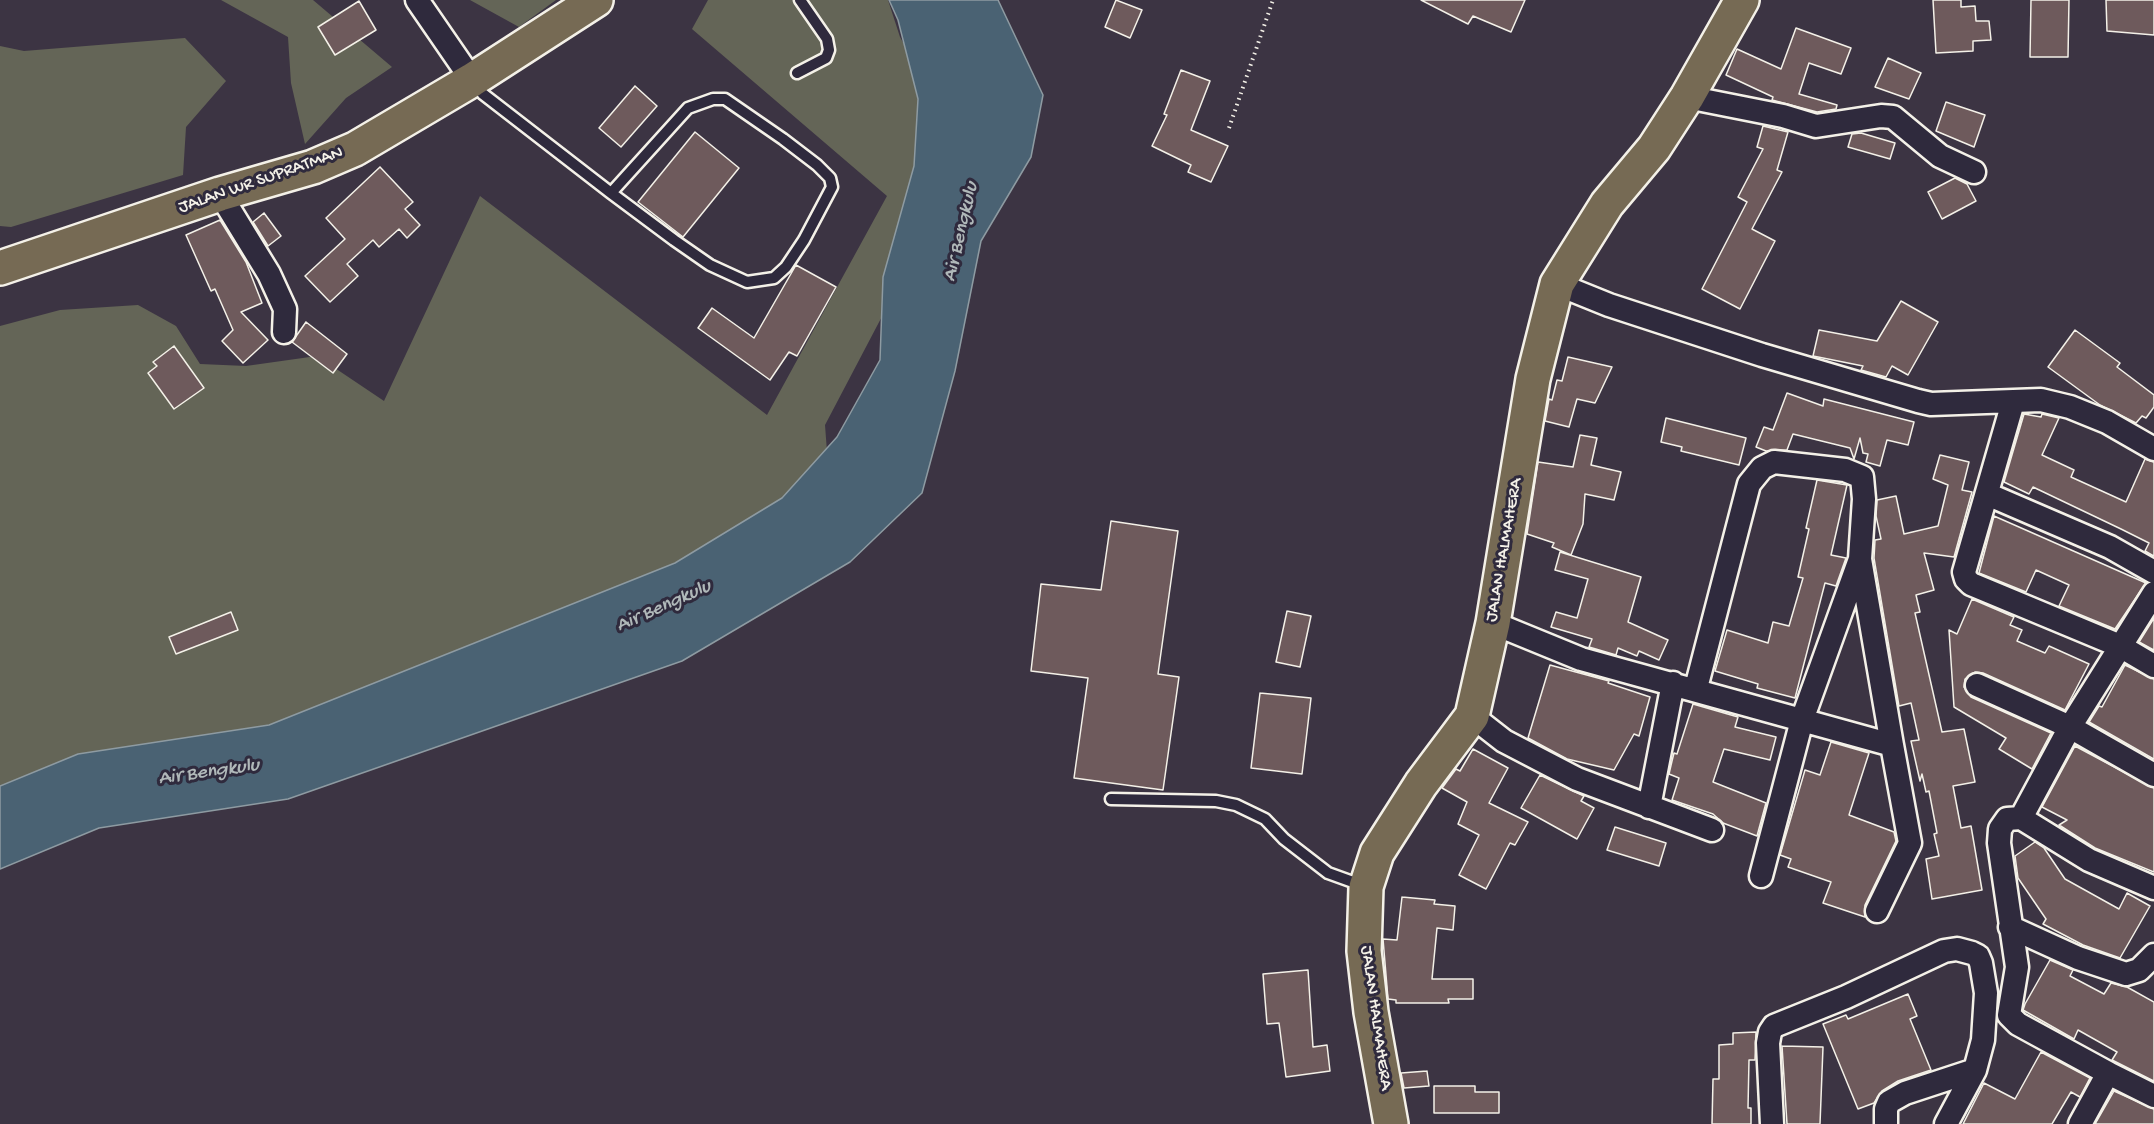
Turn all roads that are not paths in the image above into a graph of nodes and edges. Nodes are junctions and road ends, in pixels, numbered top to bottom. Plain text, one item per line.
1 (417, 0) edge
2 (596, 0) edge
3 (800, 0) edge
4 (1742, 0) edge
5 (797, 73) dead end
6 (472, 80) junction
7 (1687, 97) junction
8 (1974, 172) dead end
9 (611, 193) junction
10 (220, 194) junction
11 (0, 268) edge
12 (1557, 284) junction
13 (284, 332) dead end
14 (2013, 402) junction
15 (2154, 448) edge
16 (1987, 494) junction
17 (1860, 559) junction
18 (2154, 572) edge
19 (2154, 592) edge
20 (1493, 623) junction
21 (2120, 646) junction
22 (2154, 666) edge
23 (1673, 683) junction
24 (1977, 685) dead end
25 (1696, 688) junction
26 (1472, 716) junction
27 (1802, 720) junction
28 (2070, 727) junction
29 (1892, 745) junction
30 (2154, 775) edge
31 (1111, 799) dead end
32 (1649, 807) junction
33 (2021, 818) junction
34 (1712, 830) dead end
35 (1761, 876) dead end
36 (1366, 887) junction
37 (2154, 888) edge
38 (1877, 910) dead end
39 (2010, 927) junction
40 (2154, 955) edge
41 (1985, 1008) junction
42 (2009, 1015) junction
43 (1975, 1070) junction
44 (2108, 1073) junction
45 (2154, 1096) edge
46 (1391, 1124) edge
47 (1772, 1124) edge
48 (1886, 1124) edge
49 (1946, 1124) edge
50 (2080, 1124) edge

1 - 6 street
2 - 6 main road, JALAN WR SUPRATMAN
3 - 5 lane
4 - 7 main road, JALAN HALMAHERA
6 - 9 lane
6 - 10 main road, JALAN WR SUPRATMAN
7 - 8 street
7 - 12 main road, JALAN HALMAHERA
9 - 9 lane
10 - 11 main road, JALAN WR SUPRATMAN
10 - 13 street
12 - 14 street
12 - 20 main road, JALAN HALMAHERA
14 - 15 street
14 - 16 street
16 - 18 street
16 - 21 street
17 - 25 street
17 - 27 street
17 - 29 street
19 - 21 street
20 - 23 street
20 - 26 main road, JALAN HALMAHERA
21 - 22 street
21 - 28 street
23 - 25 street
23 - 32 street
24 - 28 street
25 - 27 street
26 - 32 street
26 - 36 main road, JALAN HALMAHERA
27 - 29 street
27 - 35 street
28 - 30 street
28 - 33 street
29 - 38 street
31 - 36 lane
32 - 34 street
33 - 37 street
33 - 39 street
36 - 46 main road, JALAN HALMAHERA
39 - 40 street
39 - 42 street
41 - 42 street
41 - 43 street
41 - 47 street
42 - 44 street
43 - 48 street
43 - 49 street
44 - 45 street
44 - 50 street

